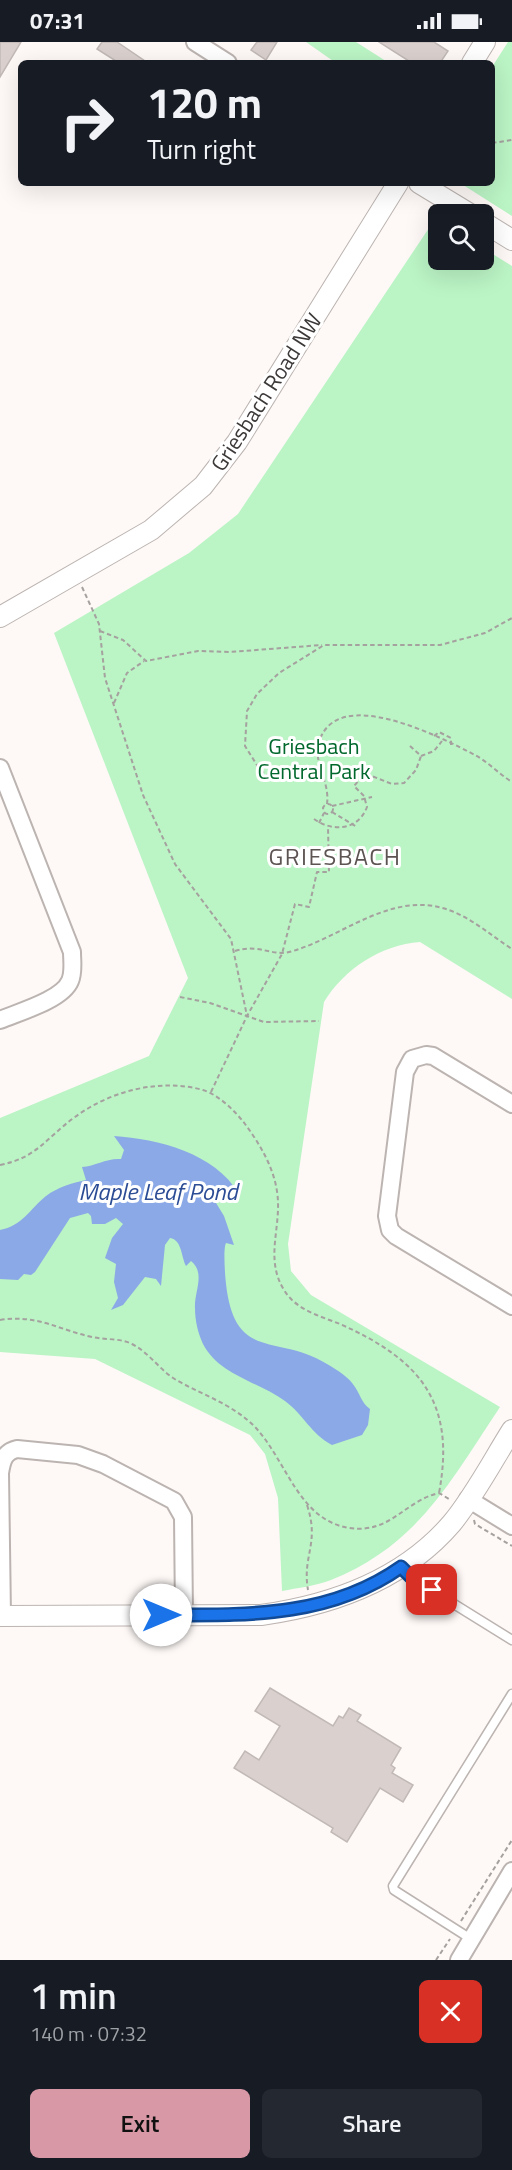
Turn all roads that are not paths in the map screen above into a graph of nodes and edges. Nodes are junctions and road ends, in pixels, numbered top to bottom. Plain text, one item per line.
1 (195, 42) edge
2 (485, 42) edge
3 (223, 60) edge
4 (474, 60) edge
5 (396, 186) edge
6 (424, 186) edge
7 (454, 204) edge
8 (494, 229) edge
9 (512, 240) edge
10 (0, 617) edge
11 (0, 768) edge
12 (0, 1019) edge
13 (512, 1104) edge
14 (512, 1306) edge
15 (512, 1430) edge
16 (461, 1501) junction
17 (512, 1526) edge
18 (401, 1567) junction
19 (184, 1615) junction
20 (1, 1616) edge
21 (512, 1640) edge
22 (512, 1694) edge
23 (512, 1871) edge
24 (471, 1939) junction
25 (459, 1960) edge

1 - 3 street
2 - 4 street
5 - 10 street, Griesbach Road NW
6 - 7 street
8 - 9 street
11 - 12 street
13 - 14 street
15 - 16 street
16 - 17 street
16 - 18 street
18 - 19 street
18 - 21 lane
19 - 20 street
19 - 20 street
22 - 24 lane
23 - 24 street
24 - 25 street

